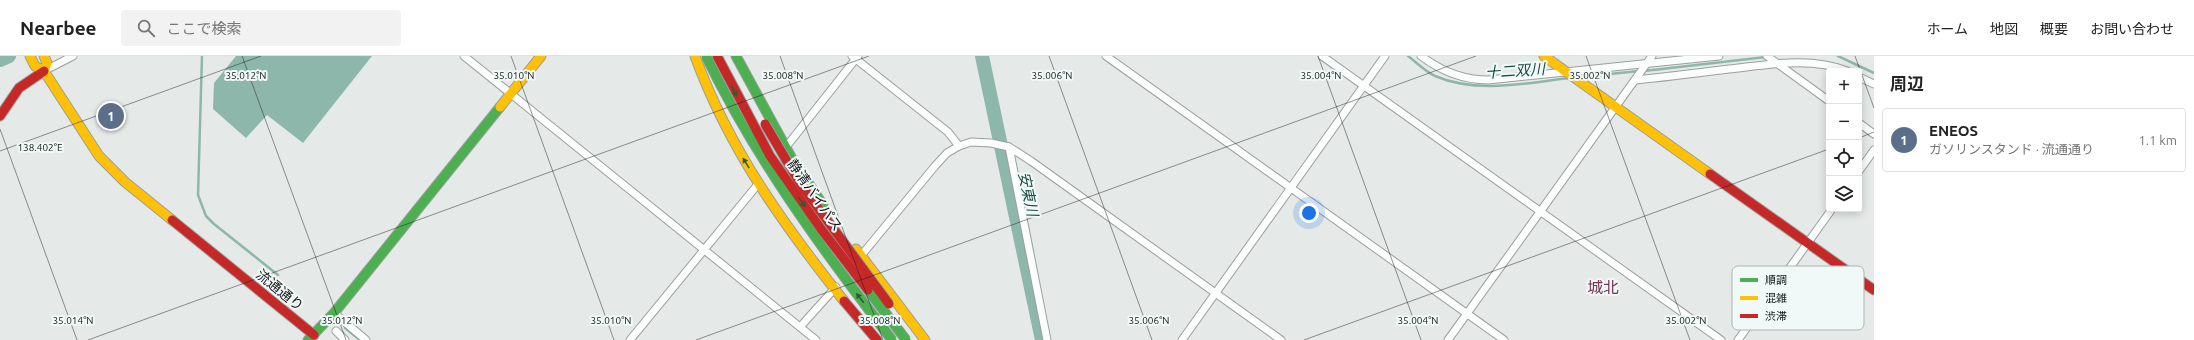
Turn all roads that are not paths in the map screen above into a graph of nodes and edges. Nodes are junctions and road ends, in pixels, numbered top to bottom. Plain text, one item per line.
1 (44, 56) edge
2 (73, 56) edge
3 (464, 56) edge
4 (541, 56) edge
5 (695, 56) edge
6 (702, 56) edge
7 (706, 56) edge
8 (717, 56) edge
9 (730, 56) edge
10 (736, 56) edge
11 (1106, 56) edge
12 (1322, 56) edge
13 (1385, 56) edge
14 (1421, 56) edge
15 (1544, 56) edge
16 (1719, 56) edge
17 (1767, 56) edge
18 (856, 57) edge
19 (31, 58) edge
20 (1650, 59) edge
21 (1778, 64) junction
22 (1840, 68) edge
23 (44, 71) junction
24 (1567, 72) junction
25 (1862, 78) edge
26 (1635, 80) junction
27 (1874, 84) edge
28 (1363, 86) junction
29 (510, 94) junction
30 (1826, 99) edge
31 (1616, 107) junction
32 (0, 116) edge
33 (1862, 125) edge
34 (1874, 134) edge
35 (959, 146) junction
36 (786, 147) junction
37 (1009, 147) junction
38 (1874, 150) edge
39 (1862, 167) edge
40 (759, 183) junction
41 (1291, 189) junction
42 (1540, 210) junction
43 (1830, 212) edge
44 (1808, 242) junction
45 (704, 250) junction
46 (861, 256) junction
47 (1791, 266) edge
48 (1841, 266) edge
49 (1864, 283) edge
50 (835, 288) junction
51 (1874, 290) edge
52 (1215, 294) junction
53 (334, 313) junction
54 (1467, 314) junction
55 (800, 328) junction
56 (1745, 330) edge
57 (336, 331) dead end
58 (311, 338) edge
59 (345, 340) edge
60 (366, 340) edge
61 (630, 340) edge
62 (816, 340) edge
63 (877, 340) edge
64 (882, 340) edge
65 (892, 340) edge
66 (906, 340) edge
67 (916, 340) edge
68 (925, 340) edge
69 (1047, 340) edge
70 (1182, 340) edge
71 (1281, 340) edge
72 (1448, 340) edge
73 (1504, 340) edge
74 (1721, 340) edge
75 (1738, 340) edge

1 - 23 main road
2 - 23 street
3 - 29 street
4 - 29 main road, 流通通り
40 -> 5 main road
6 - 64 main road
65 -> 7 main road, 静清バイパス, bridge
8 -> 66 main road, 静清バイパス, bridge
9 - 67 main road, bridge
10 - 36 main road
11 - 41 street
12 - 28 street
13 - 28 street
14 - 24 street
15 - 24 main road
16 - 20 street
17 - 21 street
18 - 35 street
18 - 36 street
19 - 23 main road, 流通通り
20 - 24 street
20 - 26 street
21 - 22 street
21 - 26 street
21 - 30 street
23 - 32 main road
23 - 58 main road, 流通通り
24 - 31 main road
25 - 27 street
26 - 31 street
28 - 41 street
28 - 42 street
29 - 45 street
29 - 53 main road, 流通通り
31 - 42 street
31 - 44 main road
33 - 34 street
35 - 37 street
35 - 46 street
36 - 46 main road
37 - 52 street
37 - 69 street
38 - 39 street
40 - 45 street
40 - 50 main road
41 - 52 street
41 - 54 street
42 - 54 street
42 - 74 street
43 - 44 street
44 - 47 street
44 - 48 main road
45 - 55 street
45 - 61 street
46 - 50 street
46 - 68 main road
49 - 51 main road
50 - 55 street
50 - 63 main road
52 - 70 street
52 - 71 street
53 - 58 main road, 流通通り
53 - 60 street
54 - 72 street
54 - 73 street
55 - 62 street
56 - 75 street
57 - 59 street

